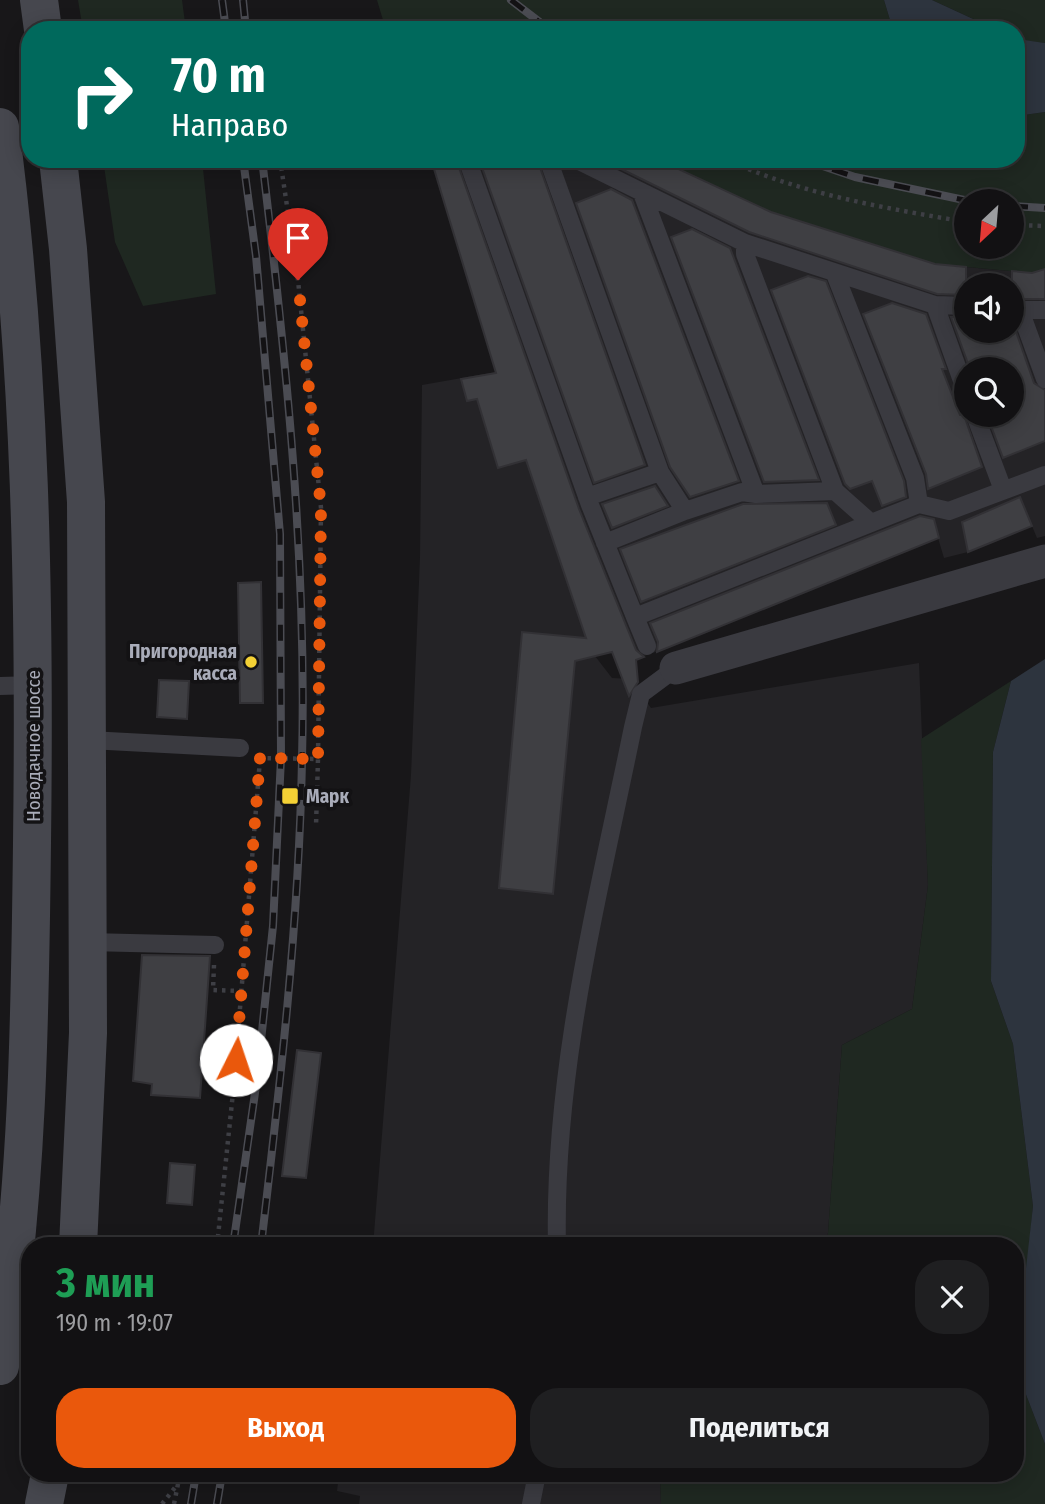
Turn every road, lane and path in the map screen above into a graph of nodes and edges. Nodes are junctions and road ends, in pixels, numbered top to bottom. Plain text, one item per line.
1 (39, 0) edge
2 (42, 21) edge
3 (0, 127) edge
4 (59, 168) edge
5 (281, 168) edge
6 (470, 168) edge
7 (551, 168) edge
8 (593, 168) edge
9 (745, 168) edge
10 (642, 193) junction
11 (6, 215) edge
12 (954, 220) edge
13 (1024, 225) edge
14 (1045, 226) edge
15 (746, 243) junction
16 (835, 274) junction
17 (935, 304) junction
18 (954, 305) edge
19 (1024, 309) edge
20 (1045, 310) edge
21 (1024, 328) edge
22 (954, 358) edge
23 (1045, 379) edge
24 (979, 427) edge
25 (660, 472) junction
26 (1045, 475) edge
27 (1003, 490) junction
28 (835, 491) junction
29 (756, 494) junction
30 (587, 497) junction
31 (919, 504) junction
32 (685, 511) junction
33 (870, 523) junction
34 (605, 543) junction
35 (1045, 561) edge
36 (635, 617) junction
37 (647, 646) dead end
38 (676, 668) joint
39 (17, 686) edge
40 (89, 740) junction
41 (240, 748) dead end
42 (318, 759) junction
43 (316, 826) dead end
44 (88, 942) junction
45 (215, 945) joint
46 (241, 991) junction
47 (78, 1237) edge
48 (219, 1237) edge
49 (556, 1237) edge
50 (0, 1366) edge
51 (48, 1482) edge
52 (179, 1482) edge
53 (535, 1482) edge
54 (178, 1485) junction
55 (44, 1504) edge
56 (162, 1504) edge
57 (174, 1504) edge
58 (531, 1504) edge

1 - 2 main road
3 - 11 main road, Новодачное шоссе
4 - 40 main road
5 - 42 path
6 - 30 lane
7 - 25 lane
8 - 10 lane
9 - 12 path
10 - 15 lane
10 - 29 lane
11 - 39 main road, Новодачное шоссе
13 - 14 path
15 - 16 lane
15 - 28 lane
16 - 17 lane
16 - 31 lane
17 - 18 lane
17 - 22 lane
19 - 20 lane
21 - 23 lane
24 - 27 lane
25 - 30 lane
25 - 32 lane
26 - 27 lane
27 - 31 lane
28 - 29 lane
28 - 33 lane
29 - 32 lane
30 - 34 lane
31 - 33 lane
32 - 34 lane
33 - 36 lane
34 - 36 lane
35 - 38 street
36 - 37 lane
38 - 49 lane
39 - 50 main road, Новодачное шоссе
40 - 41 lane
40 - 44 main road
42 - 43 path
42 - 46 path
44 - 45 lane
44 - 47 main road
45 - 46 path
46 - 48 path
51 - 55 main road
52 - 54 path
53 - 58 lane
54 - 56 path
54 - 57 path

